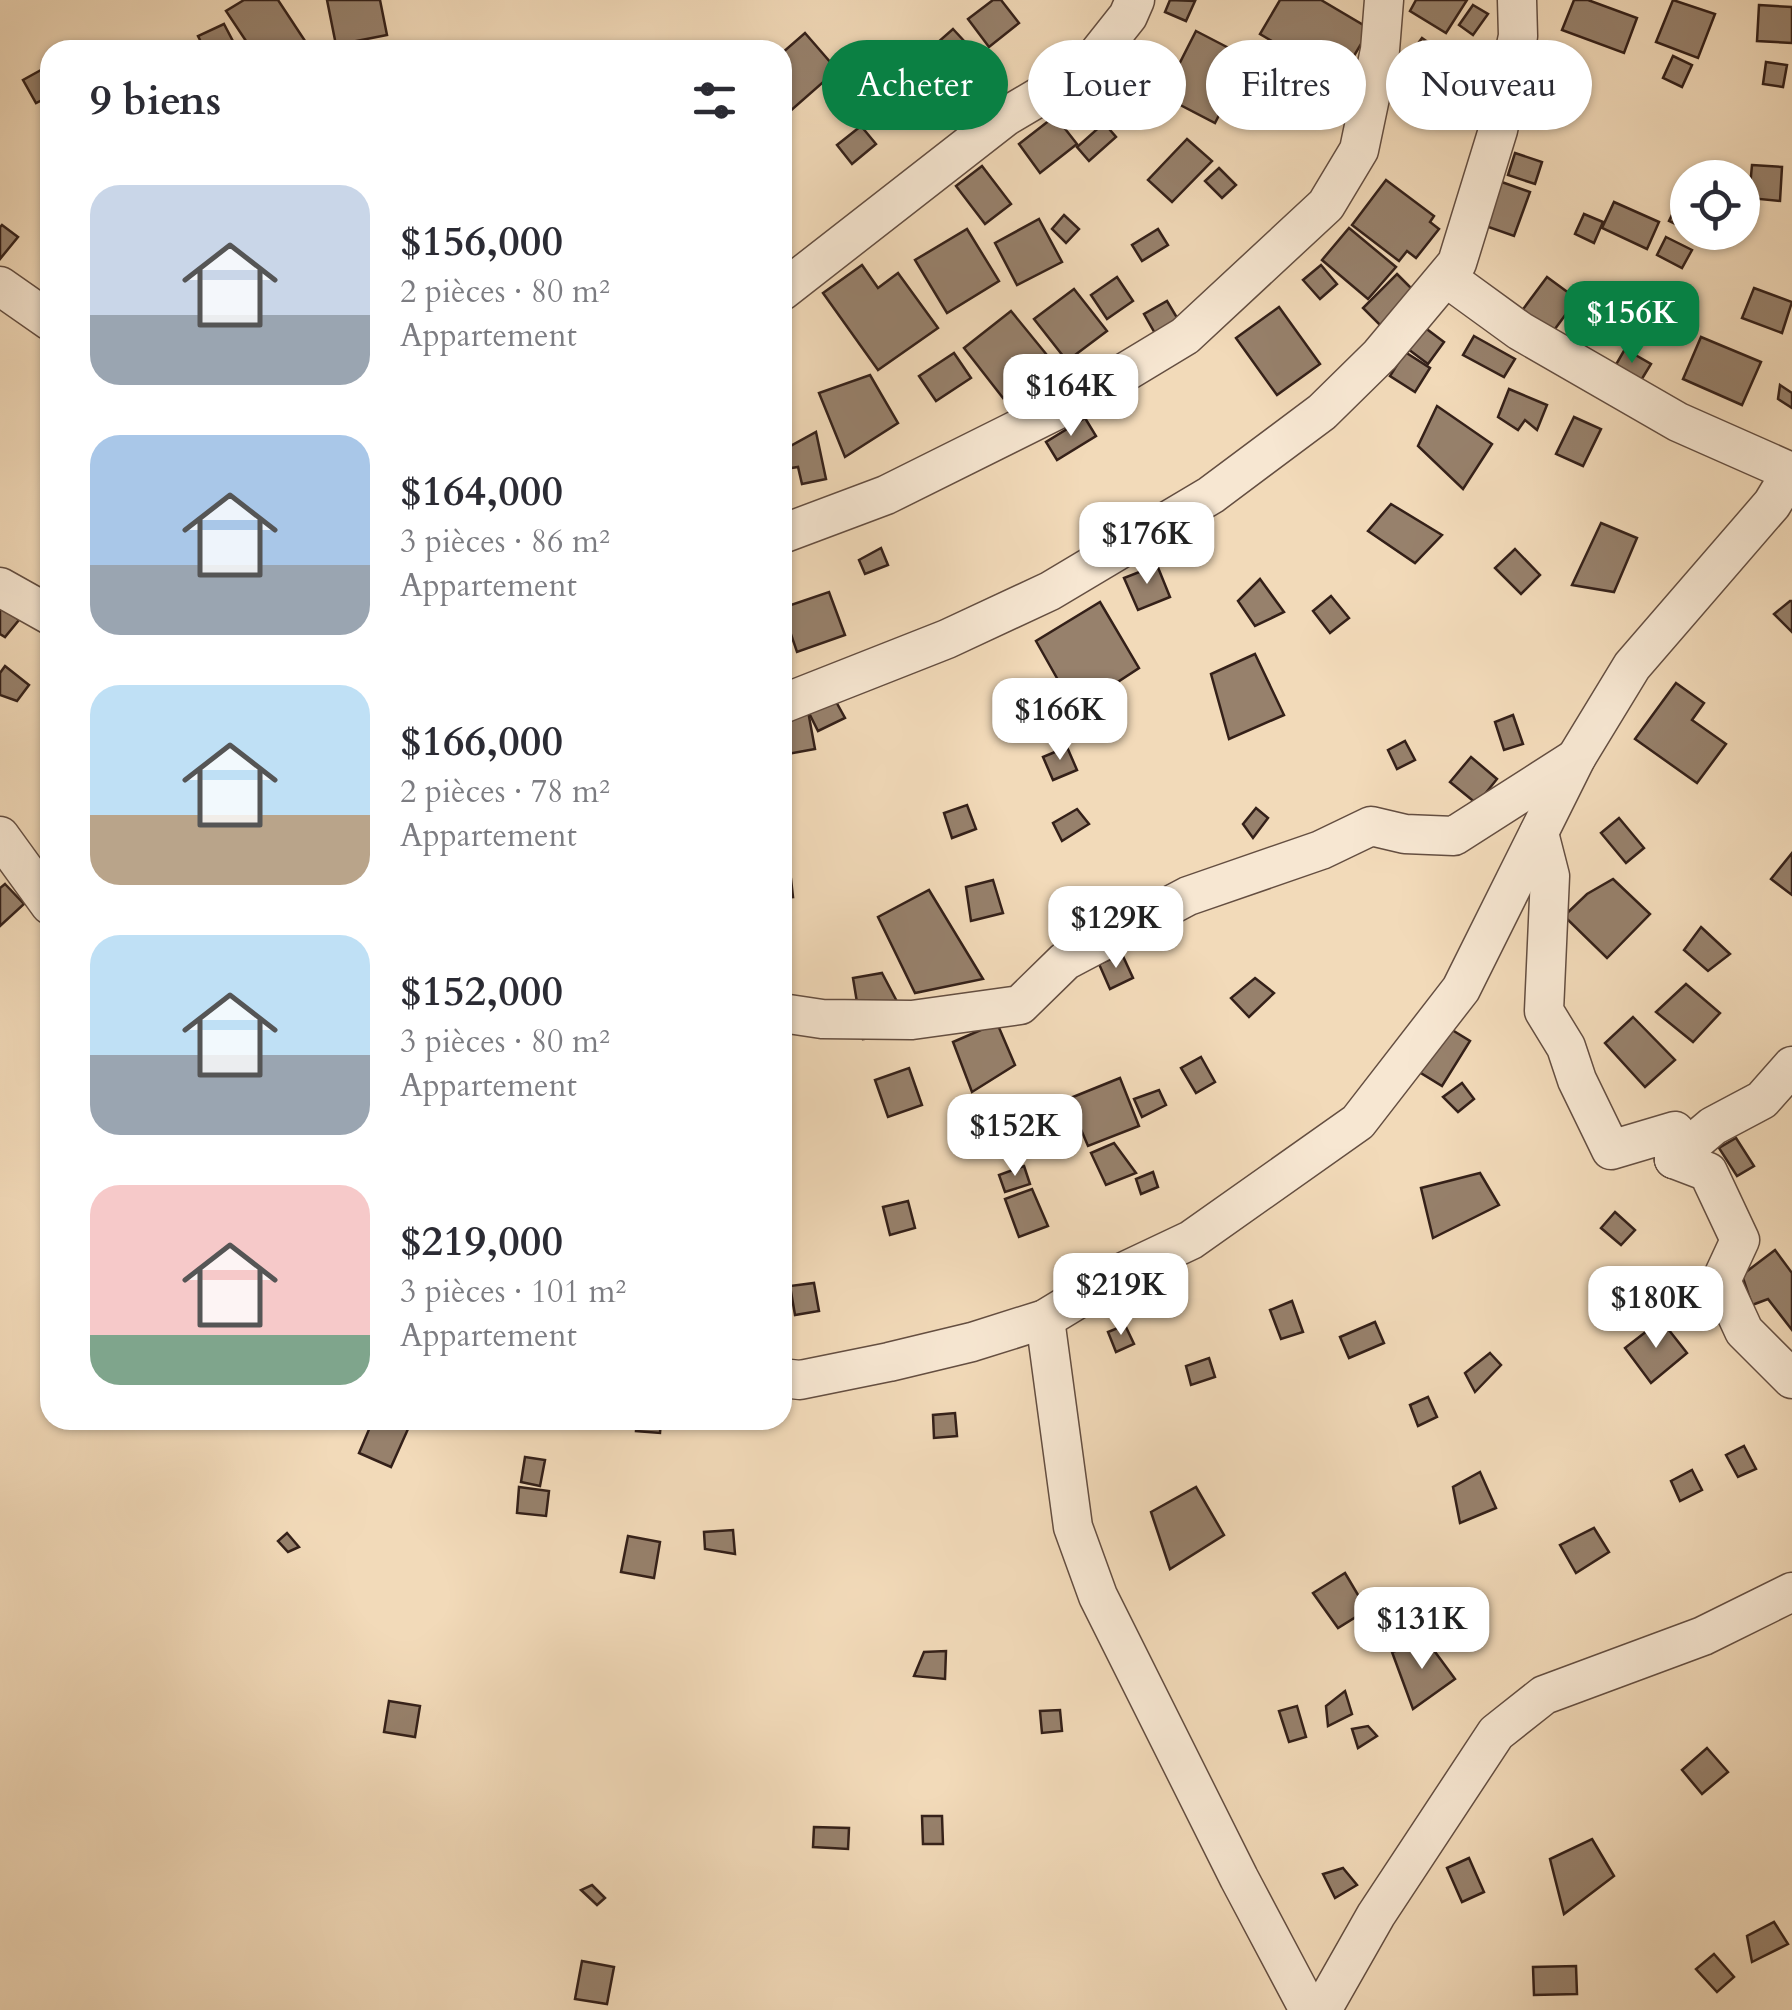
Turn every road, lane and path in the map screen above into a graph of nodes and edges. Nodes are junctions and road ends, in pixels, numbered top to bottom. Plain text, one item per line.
1 (1135, 0) edge
2 (1384, 0) edge
3 (1516, 0) edge
4 (1447, 278) junction
5 (792, 283) edge
6 (0, 286) edge
7 (40, 314) edge
8 (1791, 471) edge
9 (792, 530) edge
10 (0, 587) edge
11 (40, 609) edge
12 (792, 700) edge
13 (1576, 758) junction
14 (1538, 832) junction
15 (0, 836) edge
16 (40, 891) edge
17 (792, 1014) edge
18 (1792, 1066) edge
19 (1674, 1159) junction
20 (1044, 1319) junction
21 (792, 1379) edge
22 (1792, 1379) edge
23 (1792, 1592) edge
24 (1309, 2010) edge
25 (1322, 2010) edge

1 - 5 street
2 - 9 street
3 - 4 street
4 - 8 street
4 - 12 street
6 - 7 street
8 - 13 street
10 - 11 street
13 - 14 street
13 - 17 street
14 - 19 street
14 - 20 street
15 - 16 street
18 - 19 street
19 - 22 street
20 - 21 street
20 - 24 street
23 - 25 street

